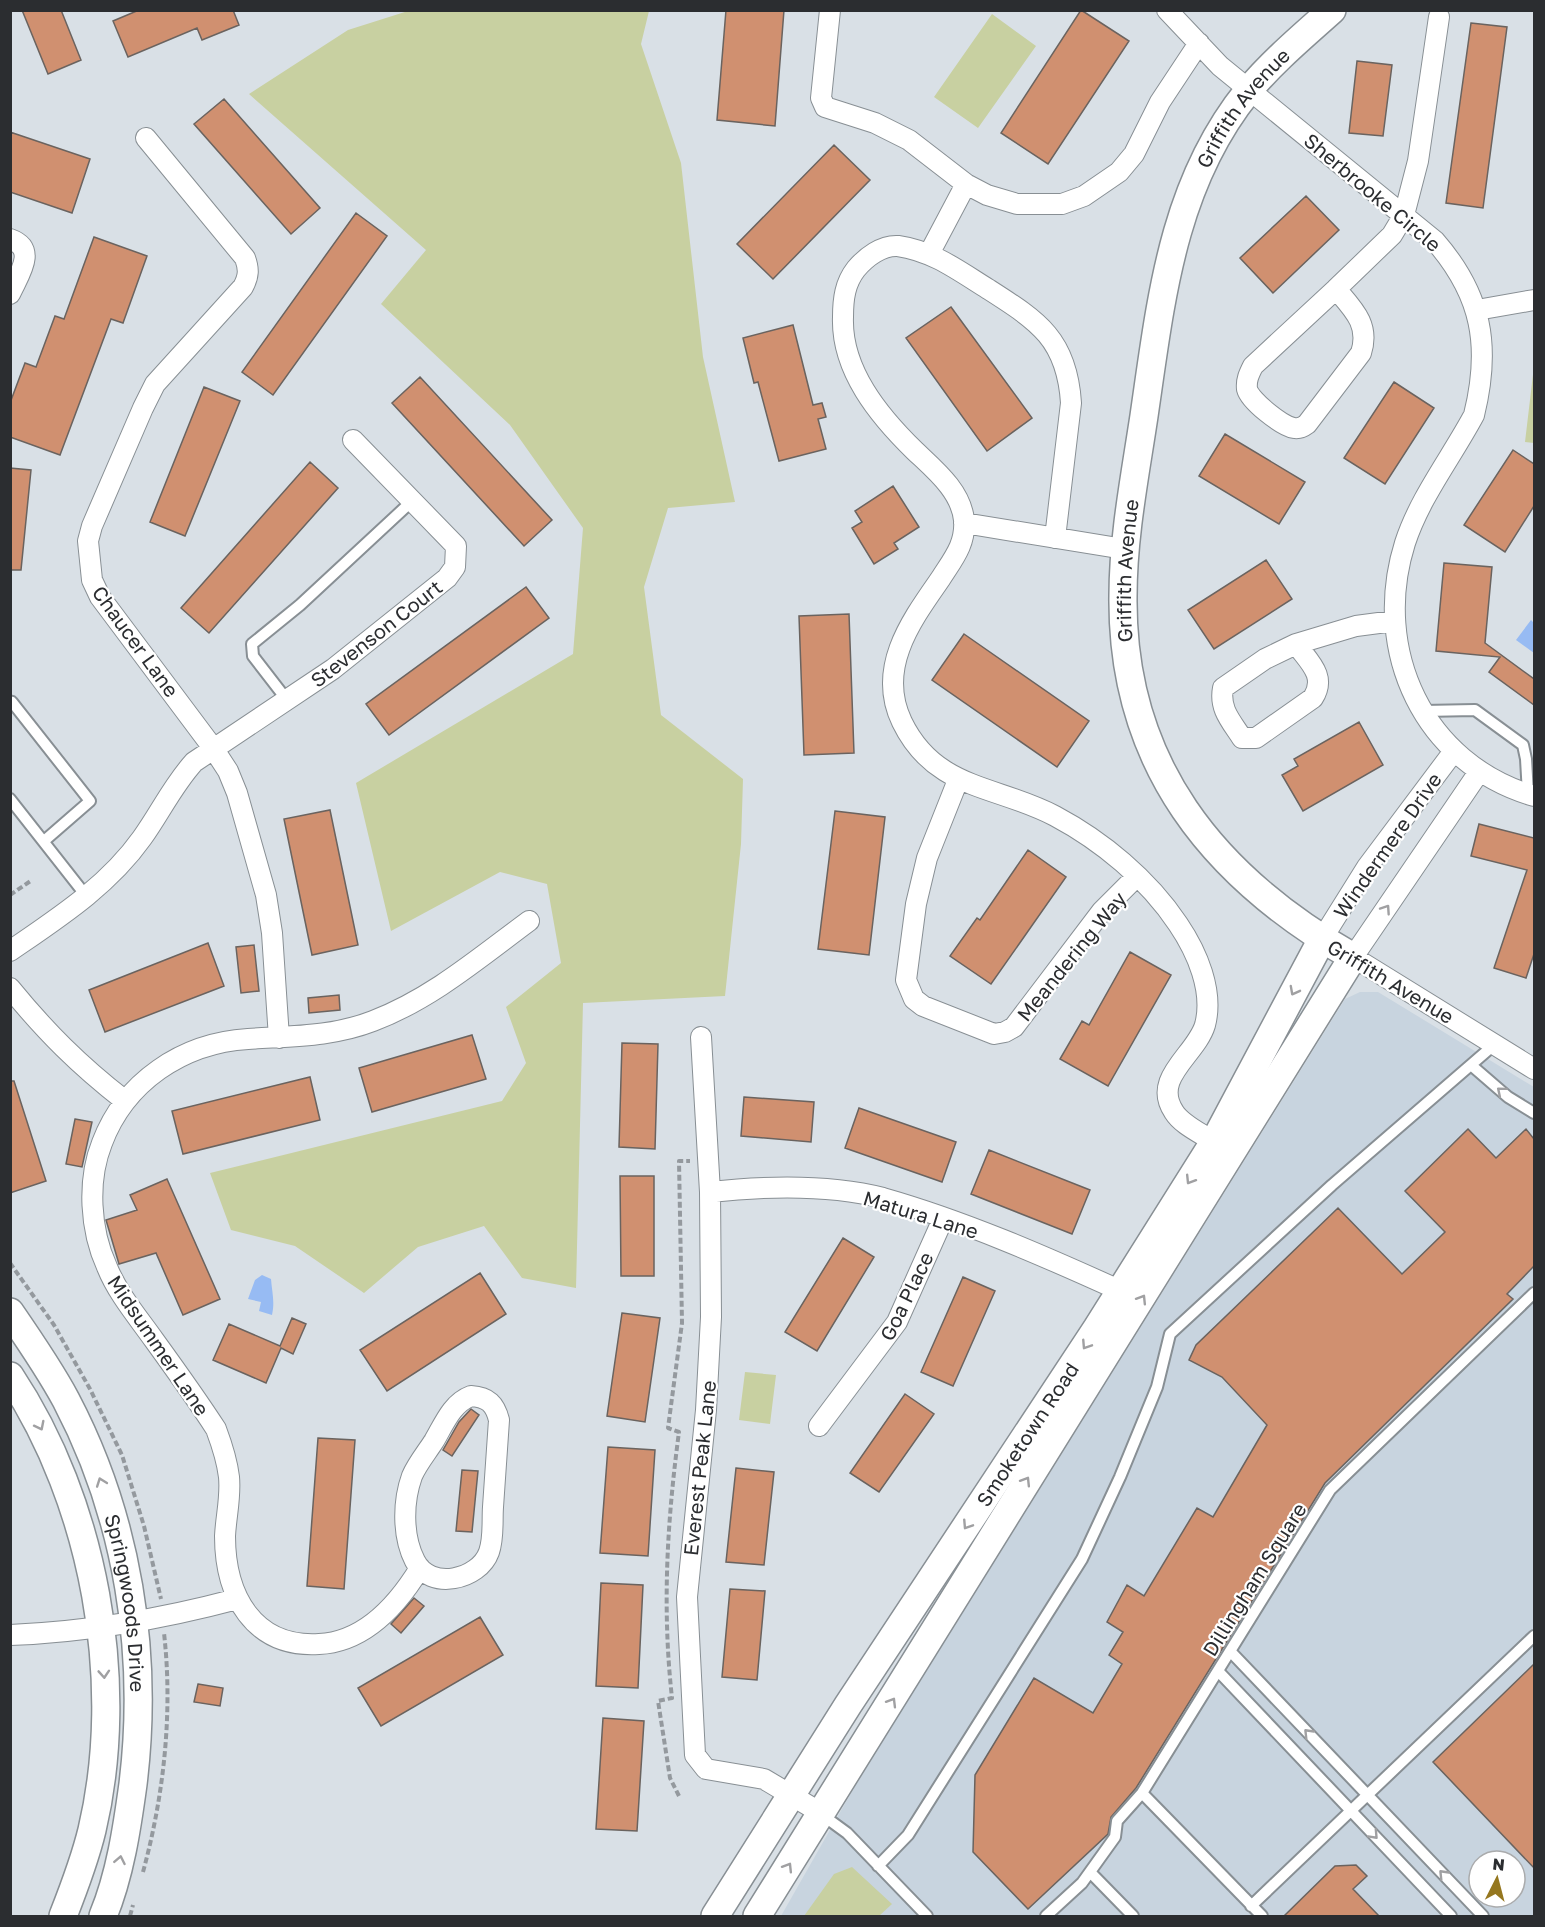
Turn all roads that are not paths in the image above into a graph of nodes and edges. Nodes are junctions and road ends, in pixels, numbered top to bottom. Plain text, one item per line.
1 (830, 10) edge
2 (1167, 10) edge
3 (1332, 10) edge
4 (1439, 16) dead end
5 (1199, 44) junction
6 (1249, 89) junction
7 (147, 138) dead end
8 (966, 184) junction
9 (1404, 215) junction
10 (10, 239) edge
11 (929, 254) junction
12 (1336, 289) junction
13 (10, 294) edge
14 (1534, 300) edge
15 (1477, 310) junction
16 (353, 440) dead end
17 (411, 502) junction
18 (964, 523) junction
19 (1054, 538) junction
20 (1124, 549) junction
21 (1394, 621) junction
22 (1296, 644) junction
23 (287, 699) junction
24 (10, 703) edge
25 (1423, 711) junction
26 (213, 748) junction
27 (1454, 751) junction
28 (1479, 772) junction
29 (958, 780) junction
30 (1531, 795) edge
31 (10, 799) edge
32 (44, 841) junction
33 (1137, 876) junction
34 (87, 897) junction
35 (529, 921) dead end
36 (1322, 939) junction
37 (10, 951) edge
38 (1353, 957) junction
39 (10, 988) edge
40 (701, 1037) dead end
41 (279, 1038) junction
42 (1495, 1044) junction
43 (1471, 1065) junction
44 (1534, 1069) edge
45 (124, 1100) junction
46 (1534, 1113) edge
47 (1214, 1142) junction
48 (710, 1192) junction
49 (943, 1219) junction
50 (1121, 1291) junction
51 (1534, 1293) edge
52 (10, 1312) edge
53 (10, 1376) edge
54 (819, 1426) dead end
55 (420, 1568) junction
56 (237, 1599) junction
57 (135, 1623) junction
58 (100, 1628) junction
59 (10, 1635) edge
60 (1534, 1636) edge
61 (1230, 1651) junction
62 (1218, 1671) junction
63 (1142, 1792) junction
64 (793, 1795) junction
65 (1368, 1795) junction
66 (1351, 1811) junction
67 (821, 1813) junction
68 (878, 1866) junction
69 (1090, 1872) junction
70 (1251, 1906) junction
71 (63, 1917) edge
72 (103, 1917) edge
73 (715, 1917) edge
74 (757, 1917) edge
75 (927, 1917) edge
76 (1047, 1917) edge
77 (1133, 1917) edge
78 (1262, 1917) edge
79 (1451, 1917) edge
80 (1483, 1917) edge

1 - 8 street
2 - 5 street, Sherbrooke Circle
3 - 6 street, Griffith Avenue
4 - 9 street
5 - 6 street, Sherbrooke Circle
5 - 8 street
6 - 9 street, Sherbrooke Circle
6 - 20 street, Griffith Avenue
7 - 26 street, Chaucer Lane
8 - 11 street
9 - 12 street
9 - 15 street, Sherbrooke Circle
10 - 13 street
11 - 18 street
11 - 19 street
12 - 12 street
14 - 15 street
15 - 21 street, Sherbrooke Circle
16 - 17 street, Stevenson Court
17 - 23 lane
17 - 23 street, Stevenson Court
18 - 19 street
18 - 29 street
19 - 20 street
20 - 36 street, Griffith Avenue
21 - 22 street
21 - 25 street, Sherbrooke Circle
22 - 22 street
23 - 26 street, Stevenson Court
24 - 32 lane
25 - 27 street, Sherbrooke Circle
25 - 30 lane
26 - 34 street
26 - 41 street, Chaucer Lane
27 - 28 street, Sherbrooke Circle
27 - 36 street, Windermere Drive
28 - 30 street, Sherbrooke Circle
38 -> 28 street, Windermere Drive
29 - 33 street
29 - 33 street, Meandering Way
31 - 32 lane
32 - 34 lane
33 - 47 street
34 - 37 street
35 - 41 street, Midsummer Lane
36 - 38 street, Griffith Avenue
36 -> 47 street, Smoketown Road
38 - 42 street, Griffith Avenue
67 -> 38 street, Smoketown Road
39 - 45 street
40 - 48 street, Everest Peak Lane
41 - 45 street, Midsummer Lane
42 - 43 lane
42 - 44 street, Griffith Avenue
46 -> 43 lane
43 - 68 lane
45 - 56 street, Midsummer Lane
47 -> 50 street, Smoketown Road
48 - 49 street, Matura Lane
48 - 64 street, Everest Peak Lane
49 - 50 street, Matura Lane
49 - 54 street, Goa Place
50 -> 64 street, Smoketown Road
51 - 61 lane, Dillingham Square
57 -> 52 street, Springwoods Drive
53 -> 58 street, Springwoods Drive
55 - 55 street
55 - 56 street, Midsummer Lane
56 - 57 street
57 - 58 street
72 -> 57 street, Springwoods Drive
58 - 59 street
58 -> 71 street, Springwoods Drive
60 - 65 lane
61 - 62 lane, Dillingham Square
65 -> 61 lane
62 - 63 lane, Dillingham Square
62 - 66 lane
63 - 69 lane, Dillingham Square
63 - 70 lane
64 - 67 street, Everest Peak Lane
64 - 73 street, Smoketown Road
65 - 66 lane
80 -> 65 lane
66 - 70 lane
66 -> 79 lane
67 - 68 lane
74 -> 67 street, Smoketown Road
68 - 75 lane
69 - 76 lane, Dillingham Square
69 - 77 lane
70 - 78 lane

